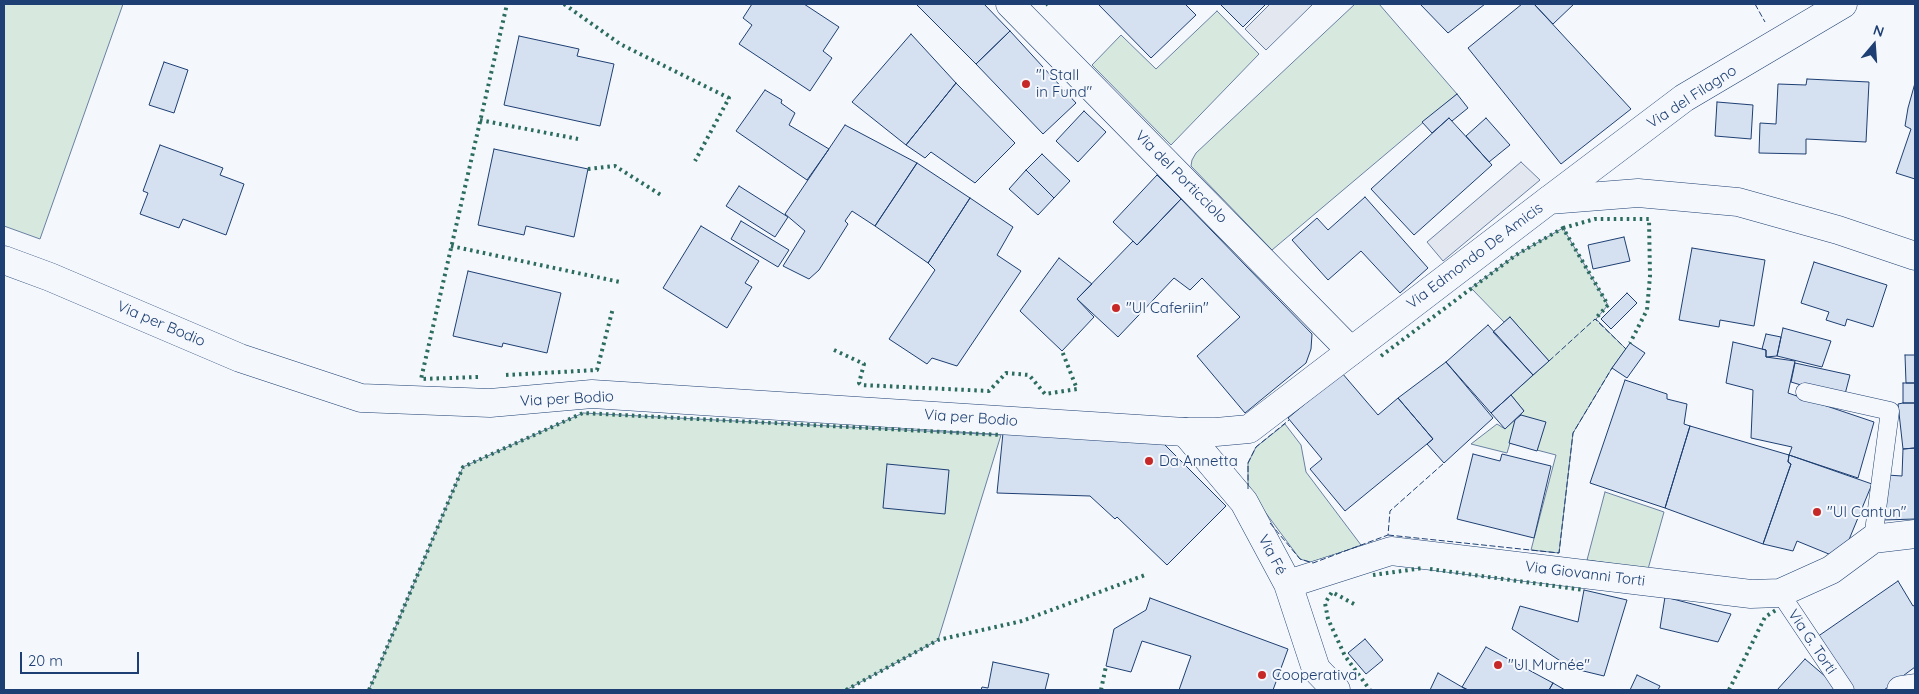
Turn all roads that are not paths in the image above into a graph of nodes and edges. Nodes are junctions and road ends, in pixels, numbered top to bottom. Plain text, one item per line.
1 (1010, 4) edge
2 (1842, 4) edge
3 (1549, 200) junction
4 (1915, 256) edge
5 (4, 260) edge
6 (1351, 351) junction
7 (1805, 392) dead end
8 (1185, 432) junction
9 (1915, 534) edge
10 (1873, 539) junction
11 (1288, 584) junction
12 (1780, 593) junction
13 (1312, 680) edge
14 (1915, 688) edge
15 (1336, 690) edge
16 (1845, 690) edge
17 (1901, 690) edge

1 - 6 street, Via del Porticciolo
2 - 3 street, Via del Filagno
3 - 4 street, Via Edmondo De Amicis
3 - 6 street, Via Edmondo De Amicis
5 - 8 street, Via per Bodio
6 - 8 street, Via Edmondo De Amicis
7 - 10 lane
8 - 11 street, Via Fé
9 - 10 street, Via Giovanni Torti
10 - 12 street, Via Giovanni Torti
11 - 12 street, Via Giovanni Torti
11 - 13 street, Via Fé
12 - 16 lane, Via G. Torti
13 - 15 street, Via Fé
14 - 17 street

